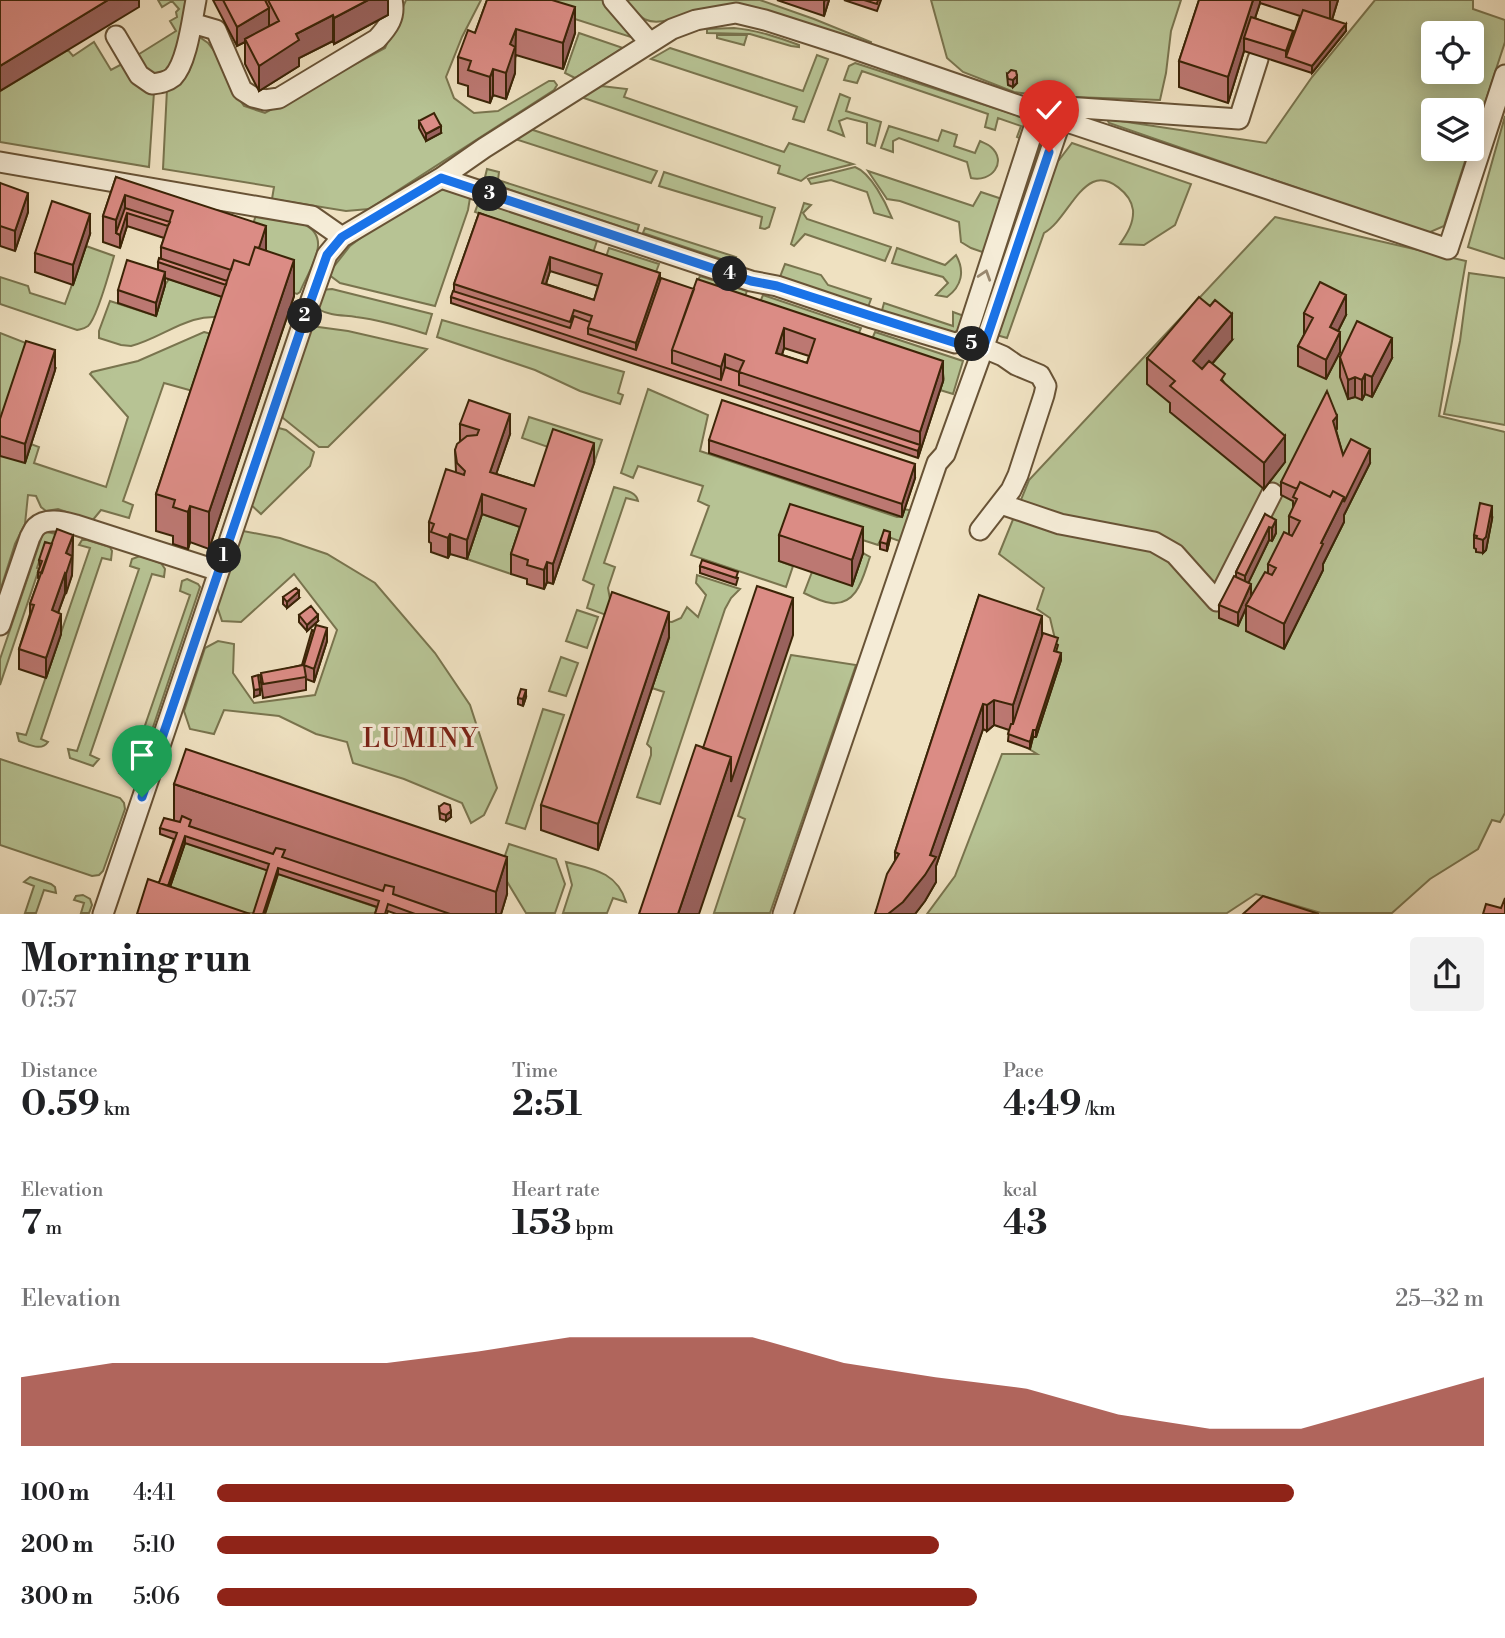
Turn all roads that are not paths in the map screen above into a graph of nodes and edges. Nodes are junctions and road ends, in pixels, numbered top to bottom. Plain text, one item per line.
1 (196, 0) edge
2 (392, 0) edge
3 (613, 0) edge
4 (192, 23) junction
5 (116, 36) dead end
6 (650, 43) junction
7 (1258, 59) dead end
8 (1505, 75) edge
9 (1039, 112) junction
10 (1061, 120) junction
11 (0, 162) edge
12 (441, 178) junction
13 (342, 237) junction
14 (974, 345) junction
15 (1272, 493) dead end
16 (1001, 504) junction
17 (980, 530) dead end
18 (219, 571) junction
19 (0, 625) edge
20 (103, 914) edge
21 (783, 914) edge

1 - 4 street
2 - 4 street
3 - 6 street
4 - 5 street
6 - 9 street
6 - 12 street
7 - 10 street
8 - 10 street
9 - 10 street
14 -> 9 street
10 - 14 street
11 - 13 street
12 - 13 street
12 - 14 street
13 - 18 street
14 - 16 street
14 - 21 street
15 - 16 street
16 - 17 street
18 - 19 street
18 - 20 street

